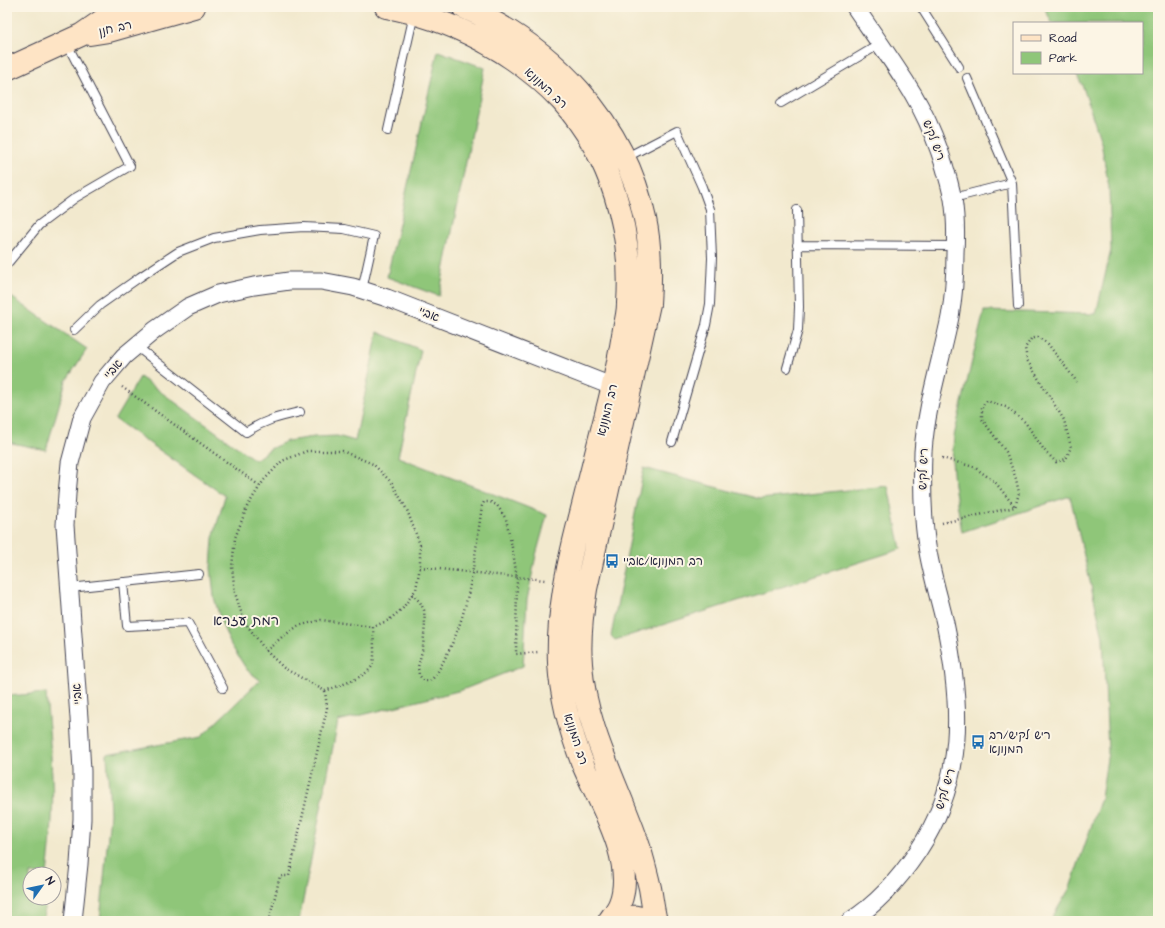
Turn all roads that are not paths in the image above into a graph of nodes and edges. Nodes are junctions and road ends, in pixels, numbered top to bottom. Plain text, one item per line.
1 (129, 7) edge
2 (194, 7) edge
3 (386, 7) edge
4 (463, 7) edge
5 (855, 7) edge
6 (921, 7) edge
7 (414, 13) junction
8 (73, 38) junction
9 (880, 44) junction
10 (959, 67) dead end
11 (7, 69) edge
12 (967, 78) dead end
13 (781, 103) dead end
14 (388, 130) dead end
15 (625, 158) junction
16 (1012, 182) junction
17 (953, 198) junction
18 (797, 210) dead end
19 (797, 245) junction
20 (956, 246) junction
21 (7, 264) edge
22 (362, 290) junction
23 (1018, 306) dead end
24 (74, 330) dead end
25 (136, 346) junction
26 (787, 368) dead end
27 (621, 390) junction
28 (300, 412) dead end
29 (672, 442) dead end
30 (200, 574) dead end
31 (123, 582) junction
32 (70, 588) junction
33 (223, 688) dead end
34 (73, 921) edge
35 (611, 921) edge
36 (650, 921) edge
37 (656, 921) edge
38 (850, 921) edge

1 - 8 street, רב חנן
2 - 8 street, רב חנן
3 - 7 street, רב המנונא
4 - 15 street, רב המנונא
5 - 9 street, ריש לקיש
6 - 10 lane
7 - 14 lane
7 - 27 street, רב המנונא
8 - 11 street, רב חנן
8 - 21 lane
9 - 13 lane
9 - 17 street, ריש לקיש
12 - 16 lane
15 - 27 street, רב המנונא
15 - 29 lane
16 - 17 lane
16 - 23 lane
17 - 20 street, ריש לקיש
18 - 19 lane
19 - 20 lane
19 - 26 lane
20 - 38 street, ריש לקיש
22 - 24 lane
22 - 25 street, אביי
22 - 27 street, אביי
25 - 28 lane
25 - 32 street, אביי
27 - 35 street, רב המנונא
27 - 37 street, רב המנונא
30 - 31 lane
31 - 32 lane
31 - 33 lane
32 - 34 street, אביי
35 - 36 street

